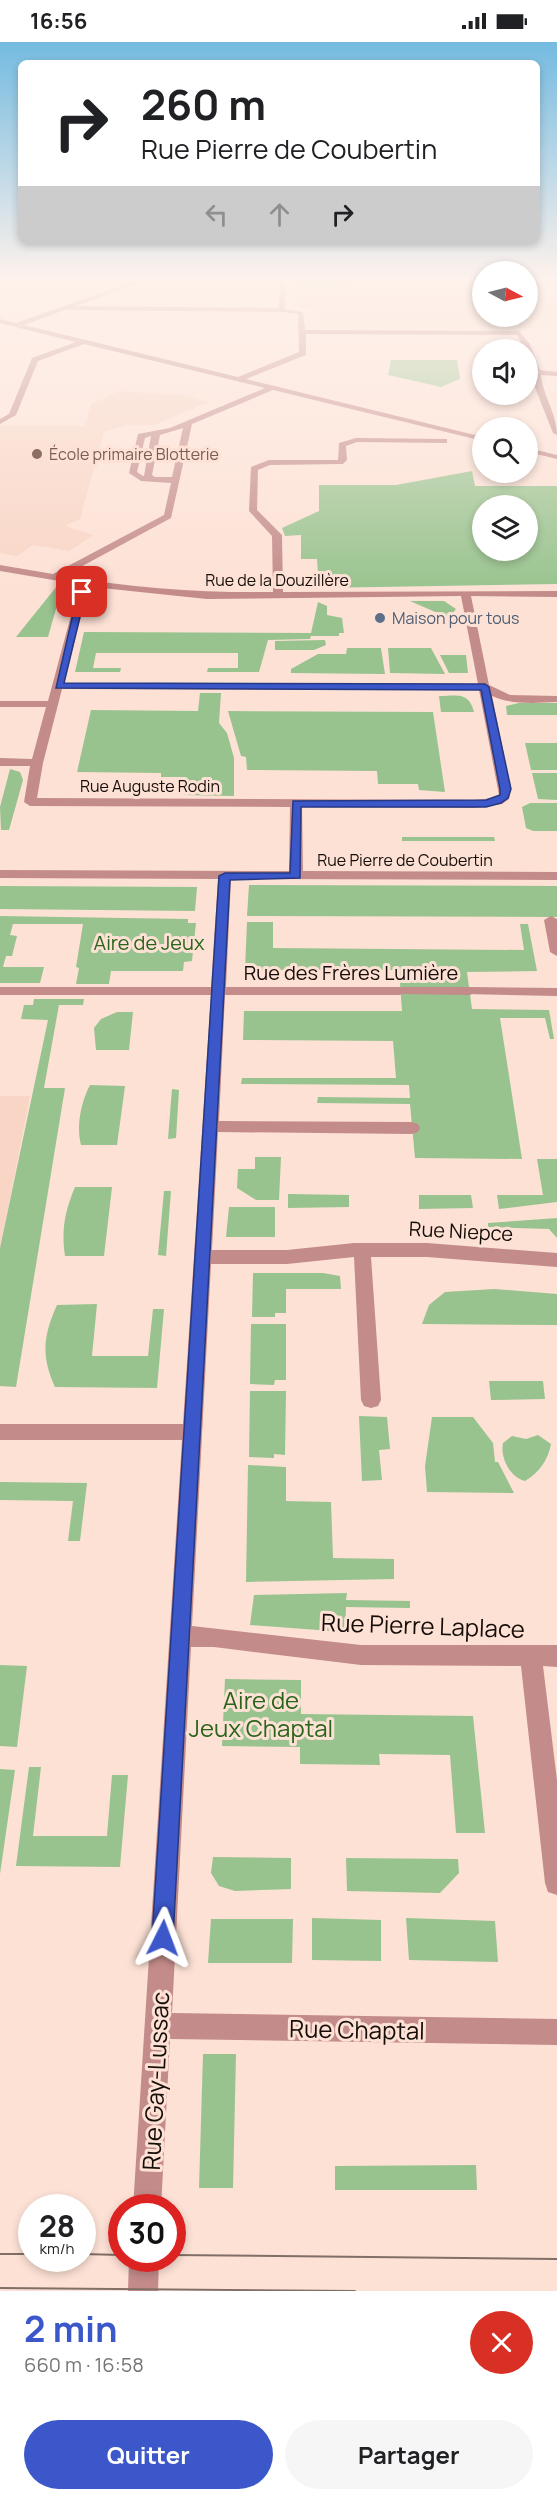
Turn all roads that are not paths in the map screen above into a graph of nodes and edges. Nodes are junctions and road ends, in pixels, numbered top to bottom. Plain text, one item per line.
1 (26, 383) edge
2 (256, 383) edge
3 (538, 385) edge
4 (273, 387) junction
5 (0, 422) edge
6 (188, 423) junction
7 (450, 431) junction
8 (557, 432) edge
9 (156, 433) junction
10 (472, 437) edge
11 (472, 440) edge
12 (444, 441) junction
13 (538, 452) edge
14 (557, 457) edge
15 (153, 480) junction
16 (177, 480) junction
17 (0, 568) edge
18 (55, 577) junction
19 (90, 583) junction
20 (465, 593) junction
21 (557, 594) edge
22 (278, 596) junction
23 (59, 686) junction
24 (485, 687) junction
25 (557, 699) edge
26 (0, 704) edge
27 (54, 704) junction
28 (0, 762) edge
29 (37, 763) junction
30 (296, 804) junction
31 (0, 874) edge
32 (225, 876) junction
33 (296, 876) junction
34 (557, 876) edge
35 (551, 920) dead end
36 (557, 952) edge
37 (0, 991) edge
38 (218, 991) junction
39 (557, 992) edge
40 (210, 1126) junction
41 (412, 1128) dead end
42 (362, 1250) junction
43 (202, 1257) junction
44 (557, 1260) edge
45 (371, 1400) dead end
46 (0, 1432) edge
47 (192, 1432) junction
48 (180, 1636) junction
49 (531, 1656) junction
50 (557, 1656) edge
51 (557, 1883) edge
52 (158, 2026) junction
53 (557, 2032) edge
54 (148, 2194) edge
55 (144, 2272) edge
56 (143, 2291) edge

1 - 5 street
2 - 4 street
3 - 8 street
4 - 6 street
4 - 7 street
6 - 9 street
6 - 16 street
7 - 10 street
7 - 12 street
9 - 15 street
9 - 15 street
11 - 12 street
12 - 22 street
13 - 14 street
15 - 16 street
16 - 18 street
17 - 18 street, Rue de la Douzillère
18 - 19 street, Rue de la Douzillère
19 - 22 street, Rue de la Douzillère
19 - 23 street, Rue Auguste Rodin
20 - 21 street, Rue de la Douzillère
20 - 22 street, Rue de la Douzillère
20 - 24 street
23 - 24 street
23 - 27 street, Rue Auguste Rodin
24 - 25 street
24 - 30 street, Rue Auguste Rodin
26 - 27 street
27 - 29 street, Rue Auguste Rodin
28 - 29 street
29 - 30 street, Rue Auguste Rodin
30 - 33 street
31 - 32 street, Rue Pierre de Coubertin
32 - 33 street, Rue Pierre de Coubertin
32 - 38 street, Rue Gay-Lussac
33 - 34 street, Rue Pierre de Coubertin
35 - 36 street
37 - 38 street, Rue des Frères Lumière
38 - 39 street, Rue des Frères Lumière
38 - 40 street, Rue Gay-Lussac
40 - 41 street
40 - 43 street, Rue Gay-Lussac
42 - 43 street, Rue Niepce
42 - 44 street, Rue Niepce
42 - 45 street
43 - 47 street, Rue Gay-Lussac
46 - 47 street
47 - 48 street, Rue Gay-Lussac
48 - 49 street, Rue Pierre Laplace
48 - 52 street, Rue Gay-Lussac
49 - 50 street, Rue Pierre Laplace
49 - 51 street
52 - 53 street, Rue Chaptal
52 - 54 street, Rue Gay-Lussac
55 - 56 street

